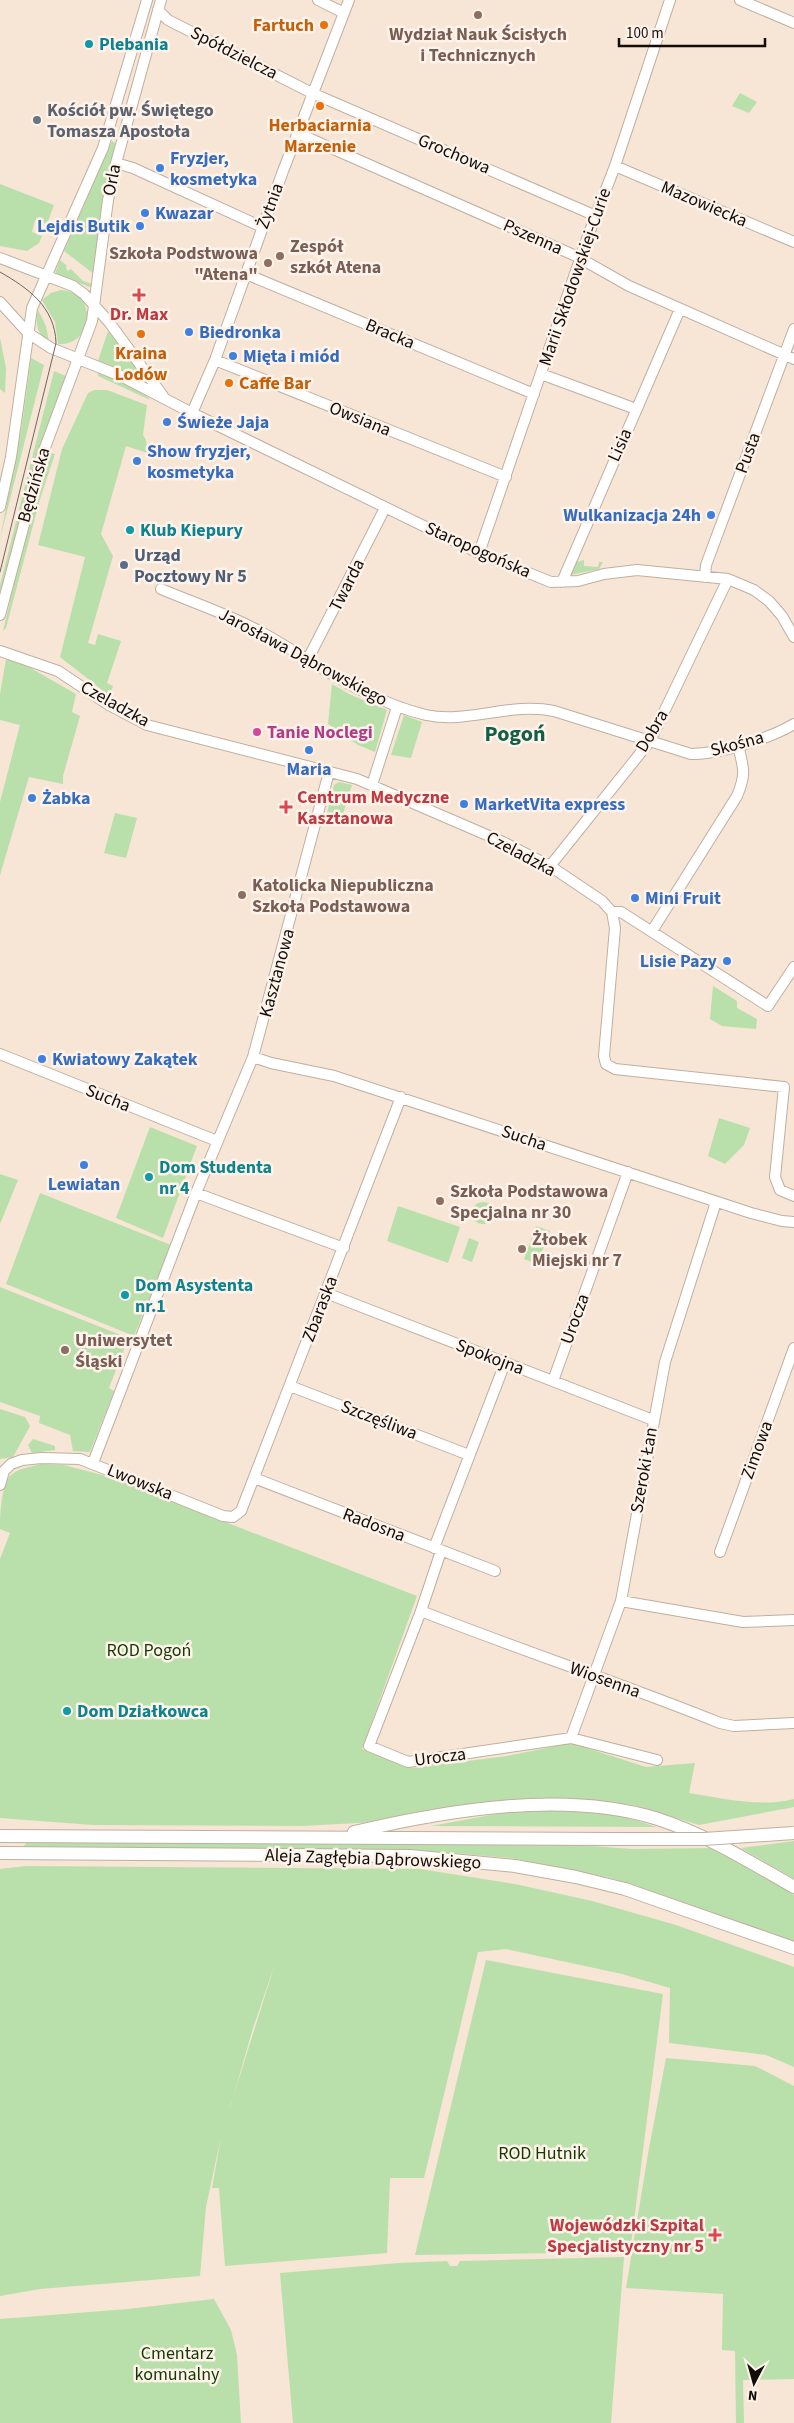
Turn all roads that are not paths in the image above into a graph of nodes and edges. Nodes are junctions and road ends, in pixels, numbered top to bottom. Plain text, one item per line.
1 (147, 0) edge
2 (318, 0) edge
3 (349, 0) edge
4 (670, 0) edge
5 (740, 0) edge
6 (159, 5) edge
7 (344, 13) junction
8 (794, 23) edge
9 (312, 93) junction
10 (297, 133) junction
11 (116, 163) junction
12 (615, 166) junction
13 (596, 216) junction
14 (262, 227) junction
15 (794, 242) edge
16 (0, 258) edge
17 (581, 258) junction
18 (246, 274) junction
19 (46, 276) junction
20 (0, 302) edge
21 (96, 305) junction
22 (680, 309) junction
23 (794, 329) edge
24 (28, 333) junction
25 (789, 357) edge
26 (80, 359) junction
27 (215, 360) junction
28 (541, 374) junction
29 (534, 394) junction
30 (163, 397) junction
31 (636, 409) junction
32 (192, 413) junction
33 (506, 477) junction
34 (0, 506) edge
35 (385, 508) junction
36 (479, 553) junction
37 (706, 577) junction
38 (728, 579) junction
39 (562, 582) junction
40 (161, 589) dead end
41 (0, 615) edge
42 (794, 637) edge
43 (0, 651) edge
44 (308, 661) junction
45 (397, 707) junction
46 (794, 724) edge
47 (650, 741) junction
48 (738, 744) junction
49 (329, 772) junction
50 (372, 784) junction
51 (550, 866) junction
52 (612, 912) junction
53 (652, 931) junction
54 (794, 967) edge
55 (0, 1054) edge
56 (253, 1057) junction
57 (401, 1097) junction
58 (217, 1141) junction
59 (628, 1172) junction
60 (196, 1194) junction
61 (794, 1196) edge
62 (716, 1202) junction
63 (794, 1222) edge
64 (344, 1248) junction
65 (326, 1293) junction
66 (794, 1348) edge
67 (505, 1363) junction
68 (552, 1381) junction
69 (290, 1386) junction
70 (653, 1420) junction
71 (469, 1455) junction
72 (93, 1463) junction
73 (254, 1478) junction
74 (0, 1485) edge
75 (233, 1517) joint
76 (438, 1550) junction
77 (720, 1552) dead end
78 (495, 1571) dead end
79 (621, 1601) junction
80 (421, 1611) junction
81 (794, 1620) edge
82 (593, 1674) junction
83 (794, 1723) edge
84 (571, 1738) junction
85 (657, 1760) dead end
86 (0, 1827) edge
87 (794, 1833) edge
88 (0, 1836) edge
89 (71, 1836) junction
90 (332, 1837) junction
91 (0, 1853) edge
92 (68, 1854) junction
93 (0, 1862) edge
94 (794, 1887) edge
95 (794, 1948) edge

1 - 19 street, Orla
2 - 7 street
3 - 7 street, Żytnia
4 - 12 street, Marii Skłodowskiej-Curie
5 - 8 street
6 - 9 street, Spółdzielcza
6 - 11 street, Orla
7 - 9 street, Żytnia
9 - 10 street, Żytnia
9 - 13 street, Grochowa
10 - 14 street, Żytnia
10 - 17 street, Pszenna
11 - 14 street
11 - 21 street, Orla
12 - 13 street, Marii Skłodowskiej-Curie
12 - 15 street, Mazowiecka
13 - 17 street, Marii Skłodowskiej-Curie
14 - 18 street, Żytnia
16 - 19 street, Staropogońska
17 - 22 street, Pszenna
17 - 28 street, Marii Skłodowskiej-Curie
18 - 27 street, Żytnia
18 - 29 street, Bracka
19 - 21 street, Staropogońska
19 - 24 street, Orla
20 - 24 street, Staropogońska
21 - 26 street, Orla
21 - 30 street, Staropogońska
22 - 25 street, Pszenna
22 - 31 street, Lisia
23 - 25 street, Pusta
24 - 26 street, Staropogońska
24 - 34 street, Będzińska
25 - 37 street, Pusta
26 - 30 street, Staropogońska
26 - 41 street, Będzińska
27 - 32 street, Żytnia
27 - 33 street, Owsiana
28 - 29 street, Marii Skłodowskiej-Curie
28 - 31 street
29 - 33 street, Marii Skłodowskiej-Curie
30 - 32 street, Staropogońska
31 - 39 street, Lisia
32 - 35 street, Staropogońska
33 - 36 street, Marii Skłodowskiej-Curie
35 - 36 street, Staropogońska
35 - 44 street, Twarda
36 - 39 street, Staropogońska
37 - 38 street, Staropogońska
37 - 39 street, Staropogońska
38 - 42 street, Staropogońska
38 - 47 street, Dobra
40 - 44 street, Jarosława Dąbrowskiego
43 - 49 street, Czeladzka
44 - 45 street, Jarosława Dąbrowskiego
45 - 47 street, Jarosława Dąbrowskiego
45 - 50 street
46 - 48 street, Skośna
47 - 48 street, Skośna
47 - 51 street, Dobra
48 - 53 street
49 - 50 street, Czeladzka
49 - 56 street, Kasztanowa
50 - 51 street, Czeladzka
51 - 52 street, Czeladzka
52 - 53 street
52 - 61 street
53 - 54 street
55 - 58 street, Sucha
56 - 57 street, Sucha
56 - 58 street, Lwowska
57 - 59 street, Sucha
57 - 64 street, Zbaraska
58 - 60 street, Lwowska
59 - 62 street, Sucha
59 - 68 street, Urocza
60 - 64 street
60 - 72 street, Lwowska
62 - 63 street, Sucha
62 - 70 street, Szeroki Łan
64 - 65 street, Zbaraska
65 - 67 street, Spokojna
65 - 69 street, Zbaraska
66 - 77 street, Zimowa
67 - 68 street, Spokojna
67 - 71 street, Urocza
68 - 70 street, Spokojna
69 - 71 street, Szczęśliwa
69 - 73 street, Zbaraska
70 - 79 street, Szeroki Łan
71 - 76 street, Urocza
72 - 74 street
72 - 75 street, Lwowska
73 - 75 street, Zbaraska
73 - 76 street, Radosna
76 - 78 street, Radosna
76 - 80 street, Urocza
79 - 81 street
79 - 82 street, Szeroki Łan
80 - 82 street, Wiosenna
80 - 84 street, Urocza
82 - 83 street, Wiosenna
82 - 84 street, Szeroki Łan
84 - 85 street, Urocza
86 - 89 main road
87 - 90 main road, Aleja Zagłębia Dąbrowskiego, bridge
88 - 89 main road, Aleja Zagłębia Dąbrowskiego
89 - 90 main road, Aleja Zagłębia Dąbrowskiego
90 - 94 main road
91 - 92 main road, Aleja Zagłębia Dąbrowskiego
92 - 93 main road
92 - 95 main road, Aleja Zagłębia Dąbrowskiego

